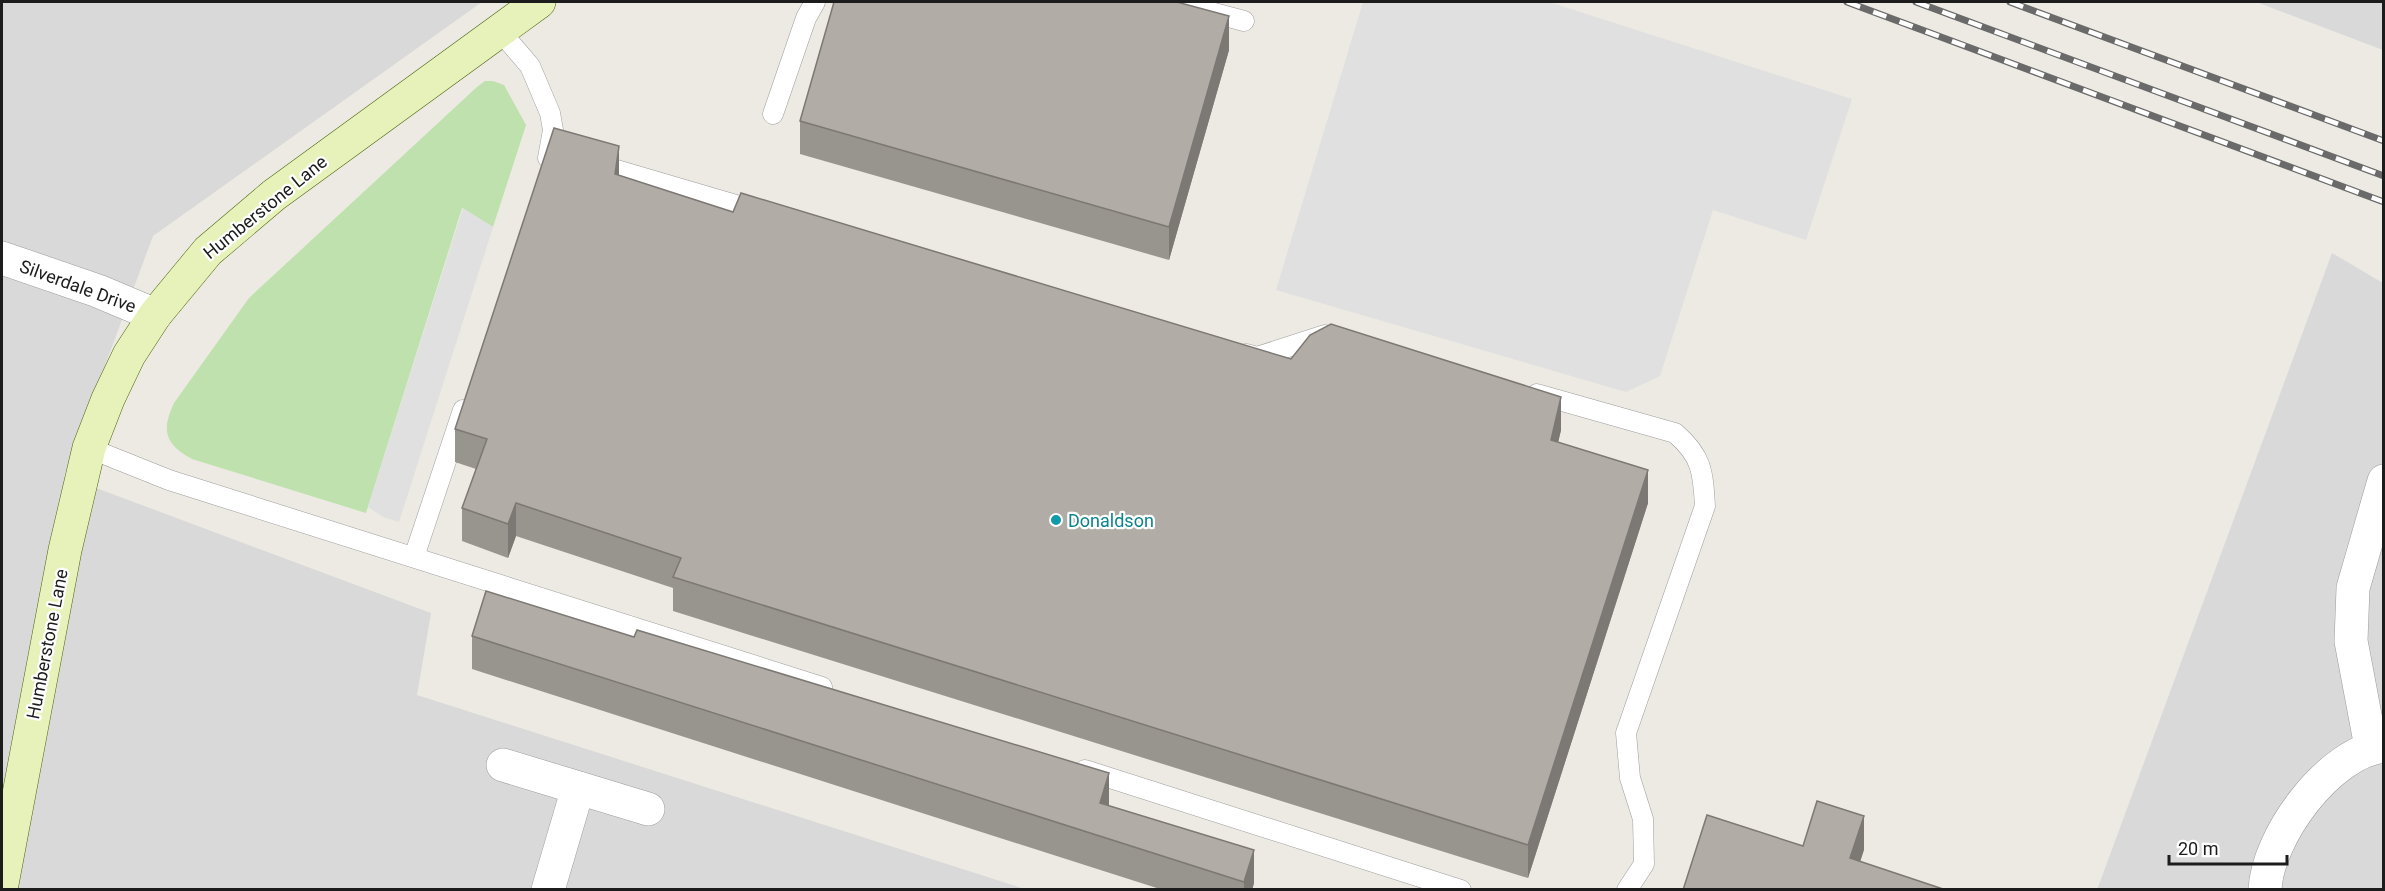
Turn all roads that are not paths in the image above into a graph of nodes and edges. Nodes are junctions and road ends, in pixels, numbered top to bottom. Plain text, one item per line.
1 (539, 2) edge
2 (815, 2) edge
3 (1173, 2) edge
4 (1244, 21) dead end
5 (499, 30) junction
6 (774, 114) dead end
7 (550, 150) junction
8 (543, 171) edge
9 (778, 217) edge
10 (2, 258) edge
11 (155, 315) junction
12 (1347, 341) edge
13 (1223, 347) edge
14 (1515, 388) edge
15 (470, 389) edge
16 (89, 448) junction
17 (2382, 495) edge
18 (414, 557) junction
19 (835, 691) edge
20 (2377, 747) edge
21 (1062, 763) edge
22 (502, 765) dead end
23 (578, 788) junction
24 (9, 803) edge
25 (648, 809) dead end
26 (2, 884) edge
27 (548, 890) edge
28 (1461, 890) edge
29 (1628, 890) edge
30 (2265, 890) edge

1 - 5 street, Humberstone Lane
2 - 6 lane
3 - 4 lane
5 - 7 lane
5 - 11 street, Humberstone Lane
7 - 8 lane
7 - 9 lane
10 - 11 street, Silverdale Drive
11 - 16 street, Humberstone Lane
12 - 13 lane
14 - 29 lane
15 - 18 lane
16 - 18 lane
16 - 24 street, Humberstone Lane
17 - 20 street
18 - 19 lane
20 - 30 street
21 - 28 lane
22 - 23 street
23 - 25 street
23 - 27 street
24 - 26 street, Humberstone Lane

